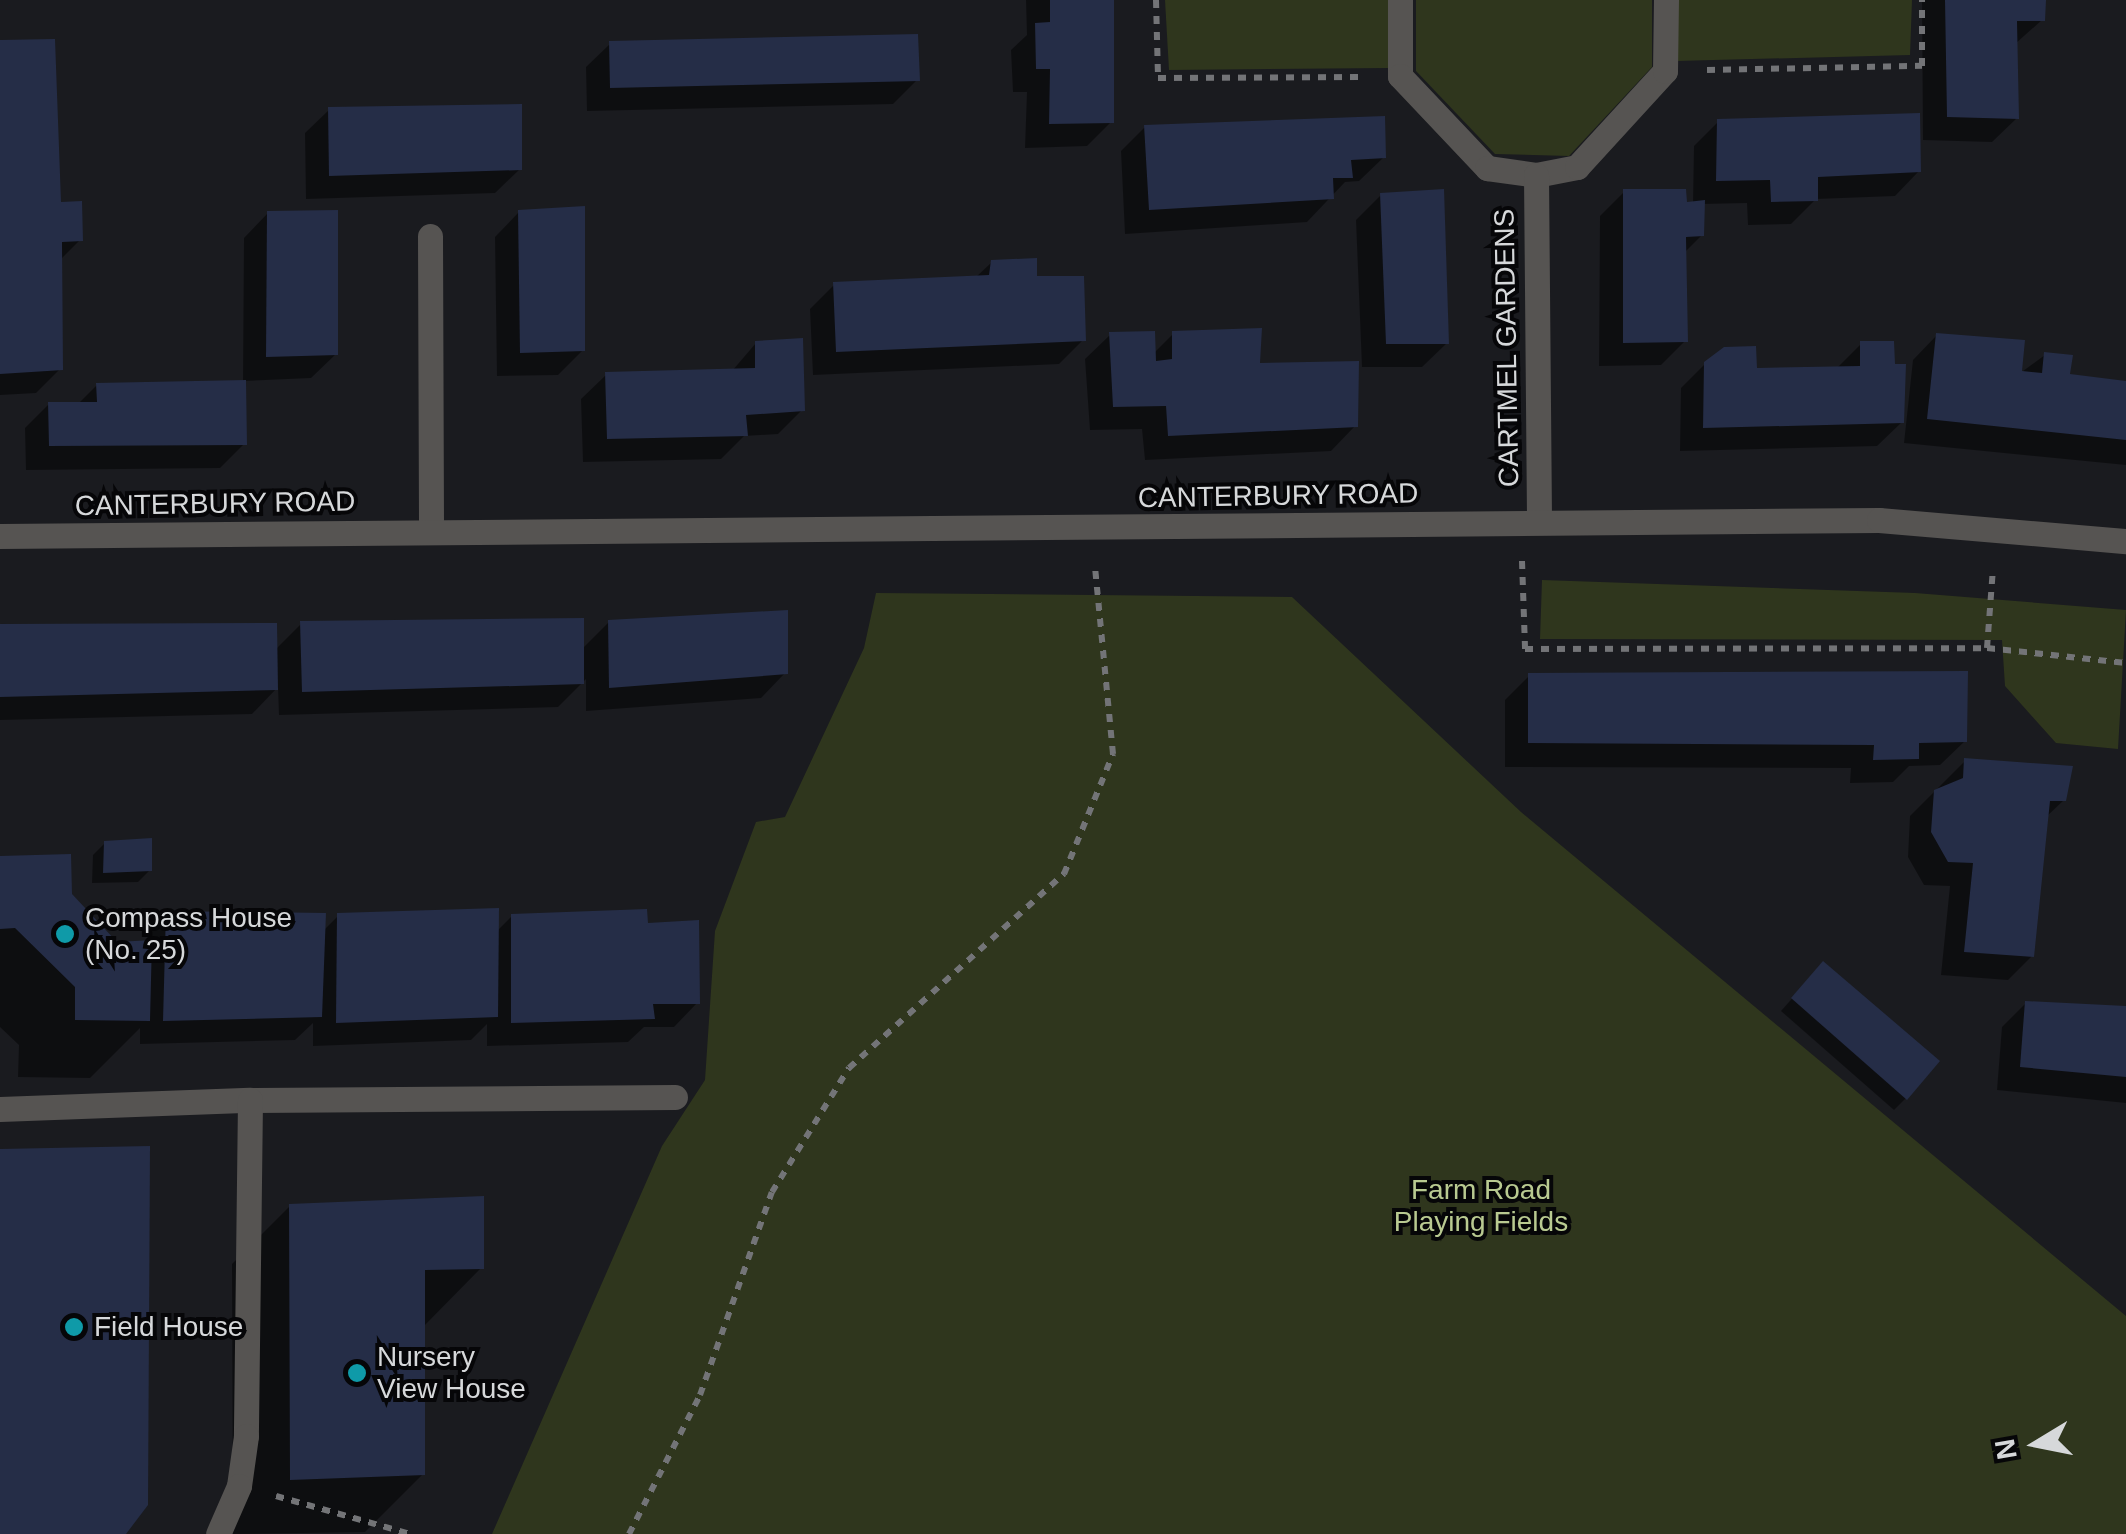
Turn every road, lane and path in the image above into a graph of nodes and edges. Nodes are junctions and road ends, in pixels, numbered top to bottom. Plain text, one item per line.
1 (1156, 0) edge
2 (1400, 0) edge
3 (1666, 0) edge
4 (1922, 0) edge
5 (1666, 71) junction
6 (1400, 76) junction
7 (1536, 175) junction
8 (430, 236) dead end
9 (1530, 521) junction
10 (1996, 526) junction
11 (1092, 530) junction
12 (431, 531) junction
13 (0, 536) edge
14 (2126, 540) edge
15 (1986, 648) junction
16 (2126, 663) edge
17 (675, 1097) dead end
18 (250, 1100) junction
19 (0, 1110) edge
20 (239, 1486) junction
21 (218, 1534) edge
22 (410, 1534) edge
23 (629, 1534) edge

1 - 6 path
2 - 6 street
3 - 5 street
4 - 5 path
5 - 7 street, CARTMEL GARDENS
6 - 7 street, CARTMEL GARDENS
7 - 9 street, CARTMEL GARDENS
8 - 12 street
9 - 10 street, CANTERBURY ROAD
9 - 11 street, CANTERBURY ROAD
9 - 15 path
10 - 14 street, CANTERBURY ROAD
10 - 15 path
11 - 12 street, CANTERBURY ROAD
11 - 23 path
12 - 13 street, CANTERBURY ROAD
15 - 16 path
17 - 18 street
18 - 19 street
18 - 20 street
20 - 21 street
20 - 22 path

